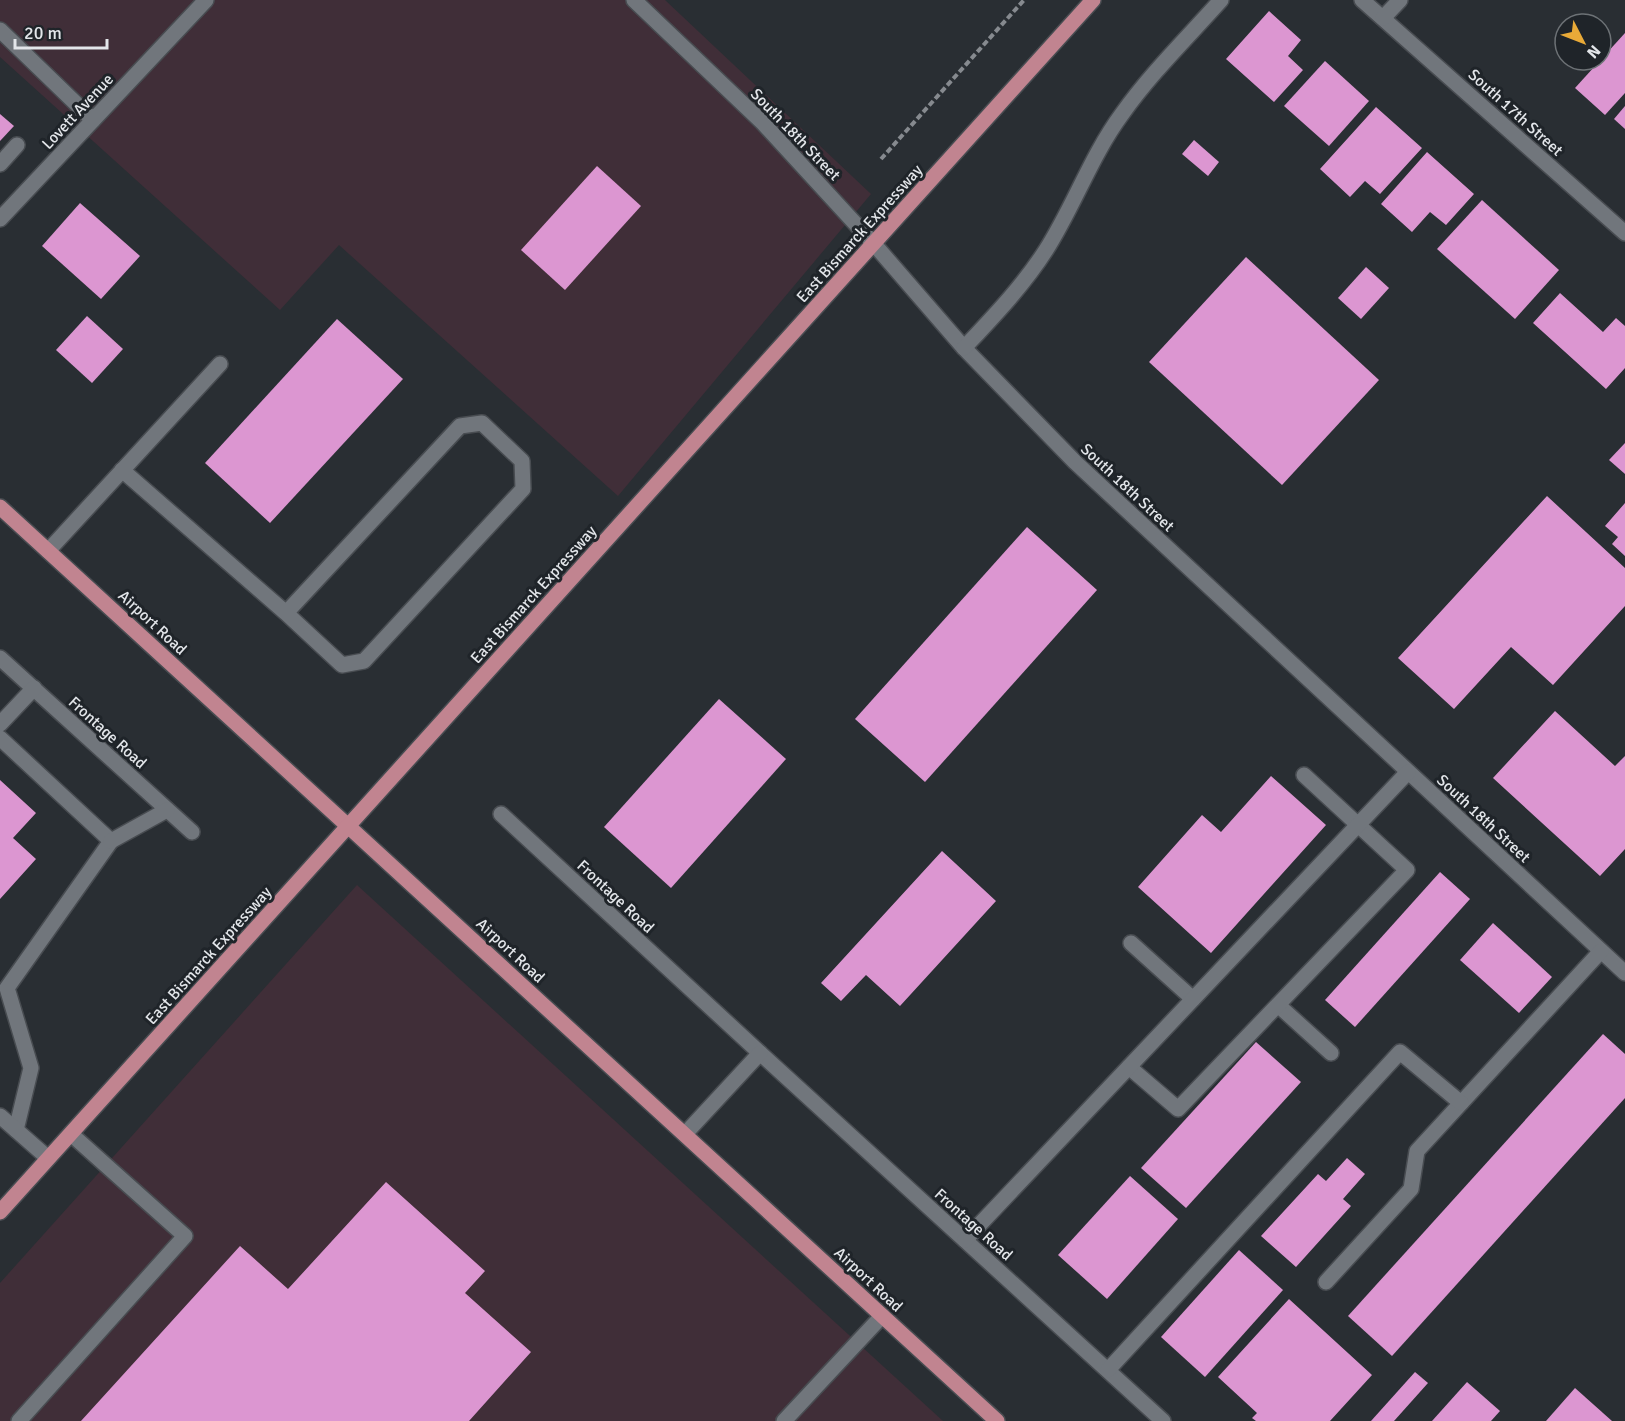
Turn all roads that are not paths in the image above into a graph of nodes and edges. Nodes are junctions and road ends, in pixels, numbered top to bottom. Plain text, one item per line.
1 (206, 0) edge
2 (634, 0) edge
3 (1093, 0) edge
4 (1221, 0) edge
5 (1362, 0) edge
6 (1400, 0) edge
7 (1383, 18) junction
8 (0, 30) edge
9 (93, 120) junction
10 (17, 145) dead end
11 (0, 164) edge
12 (0, 219) edge
13 (1625, 233) edge
14 (874, 244) junction
15 (964, 348) junction
16 (220, 364) dead end
17 (122, 470) junction
18 (0, 507) edge
19 (48, 551) junction
20 (286, 613) junction
21 (0, 658) edge
22 (34, 688) junction
23 (0, 724) edge
24 (0, 738) edge
25 (1408, 772) junction
26 (1304, 775) dead end
27 (167, 810) junction
28 (501, 814) dead end
29 (1358, 825) junction
30 (348, 826) junction
31 (192, 832) dead end
32 (111, 841) junction
33 (1131, 943) dead end
34 (1601, 951) junction
35 (1625, 974) edge
36 (1193, 999) junction
37 (1278, 1005) junction
38 (760, 1053) junction
39 (1331, 1053) dead end
40 (1129, 1067) junction
41 (1461, 1103) junction
42 (0, 1116) edge
43 (16, 1130) junction
44 (71, 1134) junction
45 (685, 1134) junction
46 (48, 1158) junction
47 (0, 1212) edge
48 (965, 1240) junction
49 (1326, 1282) dead end
50 (882, 1316) junction
51 (1108, 1370) junction
52 (19, 1421) edge
53 (784, 1421) edge
54 (997, 1421) edge
55 (1163, 1421) edge

1 - 9 street, Lovett Avenue
2 - 14 street, South 18th Street
3 - 14 main road, East Bismarck Expressway
4 - 15 street
5 - 7 street, South 17th Street
6 - 7 street
7 - 13 street, South 17th Street
8 - 9 street
9 - 12 street, Lovett Avenue
10 - 11 street
14 - 15 street, South 18th Street
14 - 30 main road, East Bismarck Expressway
15 - 25 street, South 18th Street
16 - 17 street
17 - 19 street
17 - 20 street
18 - 19 main road, Airport Road
19 - 30 main road, Airport Road
20 - 20 street
21 - 22 street, Frontage Road
22 - 23 street
22 - 27 street, Frontage Road
24 - 32 street
25 - 29 street
25 - 34 street, South 18th Street
26 - 29 street
27 - 31 street, Frontage Road
27 - 32 street
28 - 38 street, Frontage Road
29 - 36 street
29 - 37 street
30 - 44 main road, East Bismarck Expressway
30 - 45 main road, Airport Road
32 - 43 street
33 - 36 street
34 - 35 street, South 18th Street
34 - 41 street
36 - 40 street
37 - 39 street
37 - 40 street
38 - 45 street
38 - 48 street, Frontage Road
40 - 48 street
41 - 49 street
41 - 51 street
42 - 43 street
43 - 46 street
44 - 46 main road, East Bismarck Expressway
44 - 52 street
45 - 50 main road, Airport Road
46 - 47 main road, East Bismarck Expressway
48 - 51 street, Frontage Road
50 - 53 street
50 - 54 main road, Airport Road
51 - 55 street, Frontage Road

